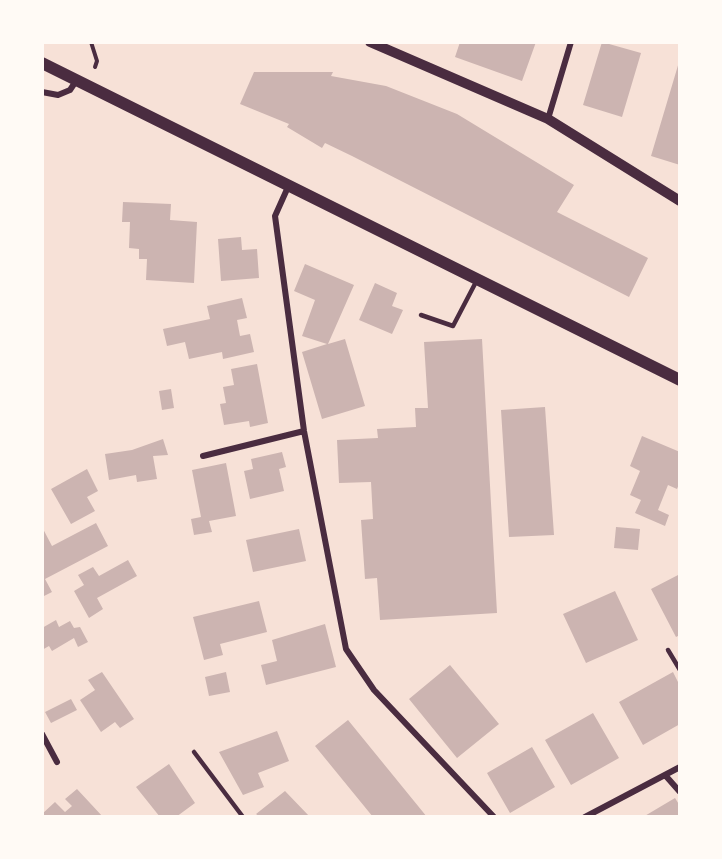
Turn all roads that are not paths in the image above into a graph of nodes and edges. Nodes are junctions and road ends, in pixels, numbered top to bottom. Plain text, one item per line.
1 (370, 42) edge
2 (571, 42) edge
3 (42, 63) edge
4 (76, 81) junction
5 (42, 92) edge
6 (548, 119) junction
7 (288, 187) junction
8 (680, 201) edge
9 (477, 280) junction
10 (421, 315) dead end
11 (680, 380) edge
12 (304, 431) junction
13 (203, 456) dead end
14 (668, 650) dead end
15 (680, 670) edge
16 (42, 734) edge
17 (194, 752) dead end
18 (57, 762) dead end
19 (680, 767) edge
20 (665, 775) junction
21 (680, 792) edge
22 (243, 817) edge
23 (494, 817) edge
24 (585, 817) edge

1 - 6 street
2 - 6 street
3 - 4 main road
4 - 5 street
4 - 7 main road
6 - 8 street
7 - 9 main road
7 - 12 street
9 - 10 lane
9 - 11 main road
12 - 13 street
12 - 23 street
14 - 15 lane
16 - 18 street
17 - 22 lane
19 - 20 street
20 - 21 street
20 - 24 street

